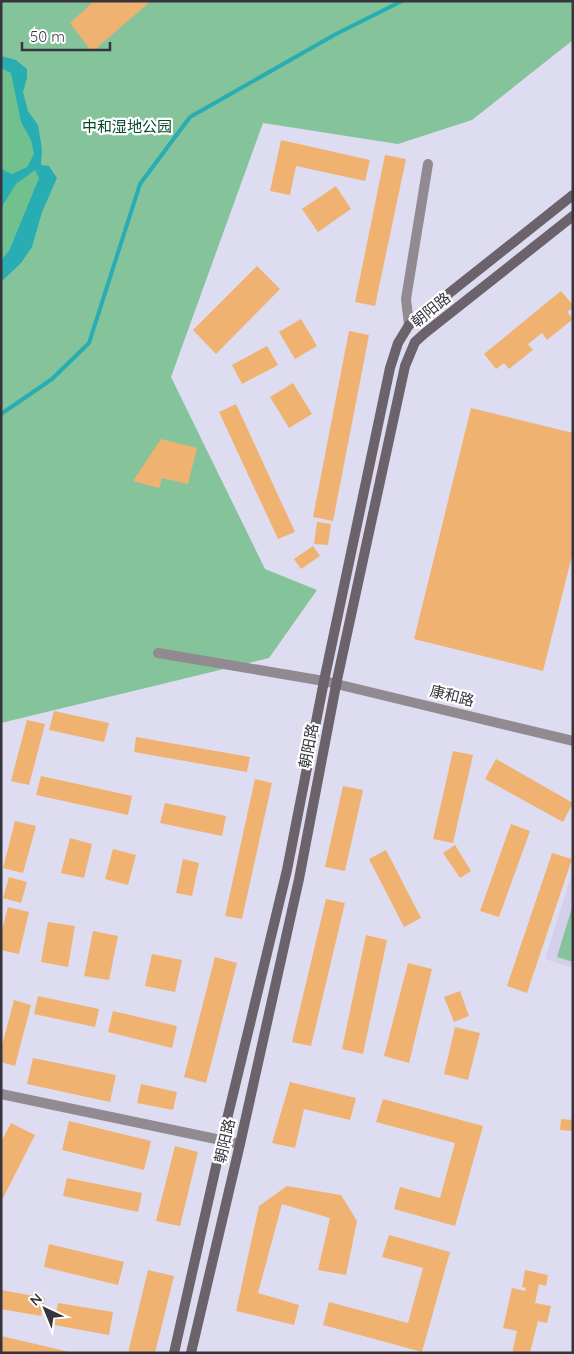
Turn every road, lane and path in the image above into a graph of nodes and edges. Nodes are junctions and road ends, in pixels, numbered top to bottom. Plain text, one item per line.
1 (428, 164) dead end
2 (573, 195) edge
3 (573, 216) edge
4 (410, 325) junction
5 (158, 653) dead end
6 (324, 681) junction
7 (336, 684) junction
8 (573, 741) edge
9 (1, 1094) edge
10 (222, 1140) junction
11 (240, 1144) junction
12 (174, 1353) edge
13 (192, 1353) edge

1 - 4 street, 朝阳路
2 - 4 main road
3 - 7 main road, 朝阳路
4 - 6 main road, 朝阳路
5 - 6 street, 康和路
6 - 7 street, 康和路
6 - 10 main road, 朝阳路
7 - 8 street, 康和路
7 - 11 main road, 朝阳路
9 - 10 street
10 - 11 street
10 - 12 main road, 朝阳路
11 - 13 main road, 朝阳路

